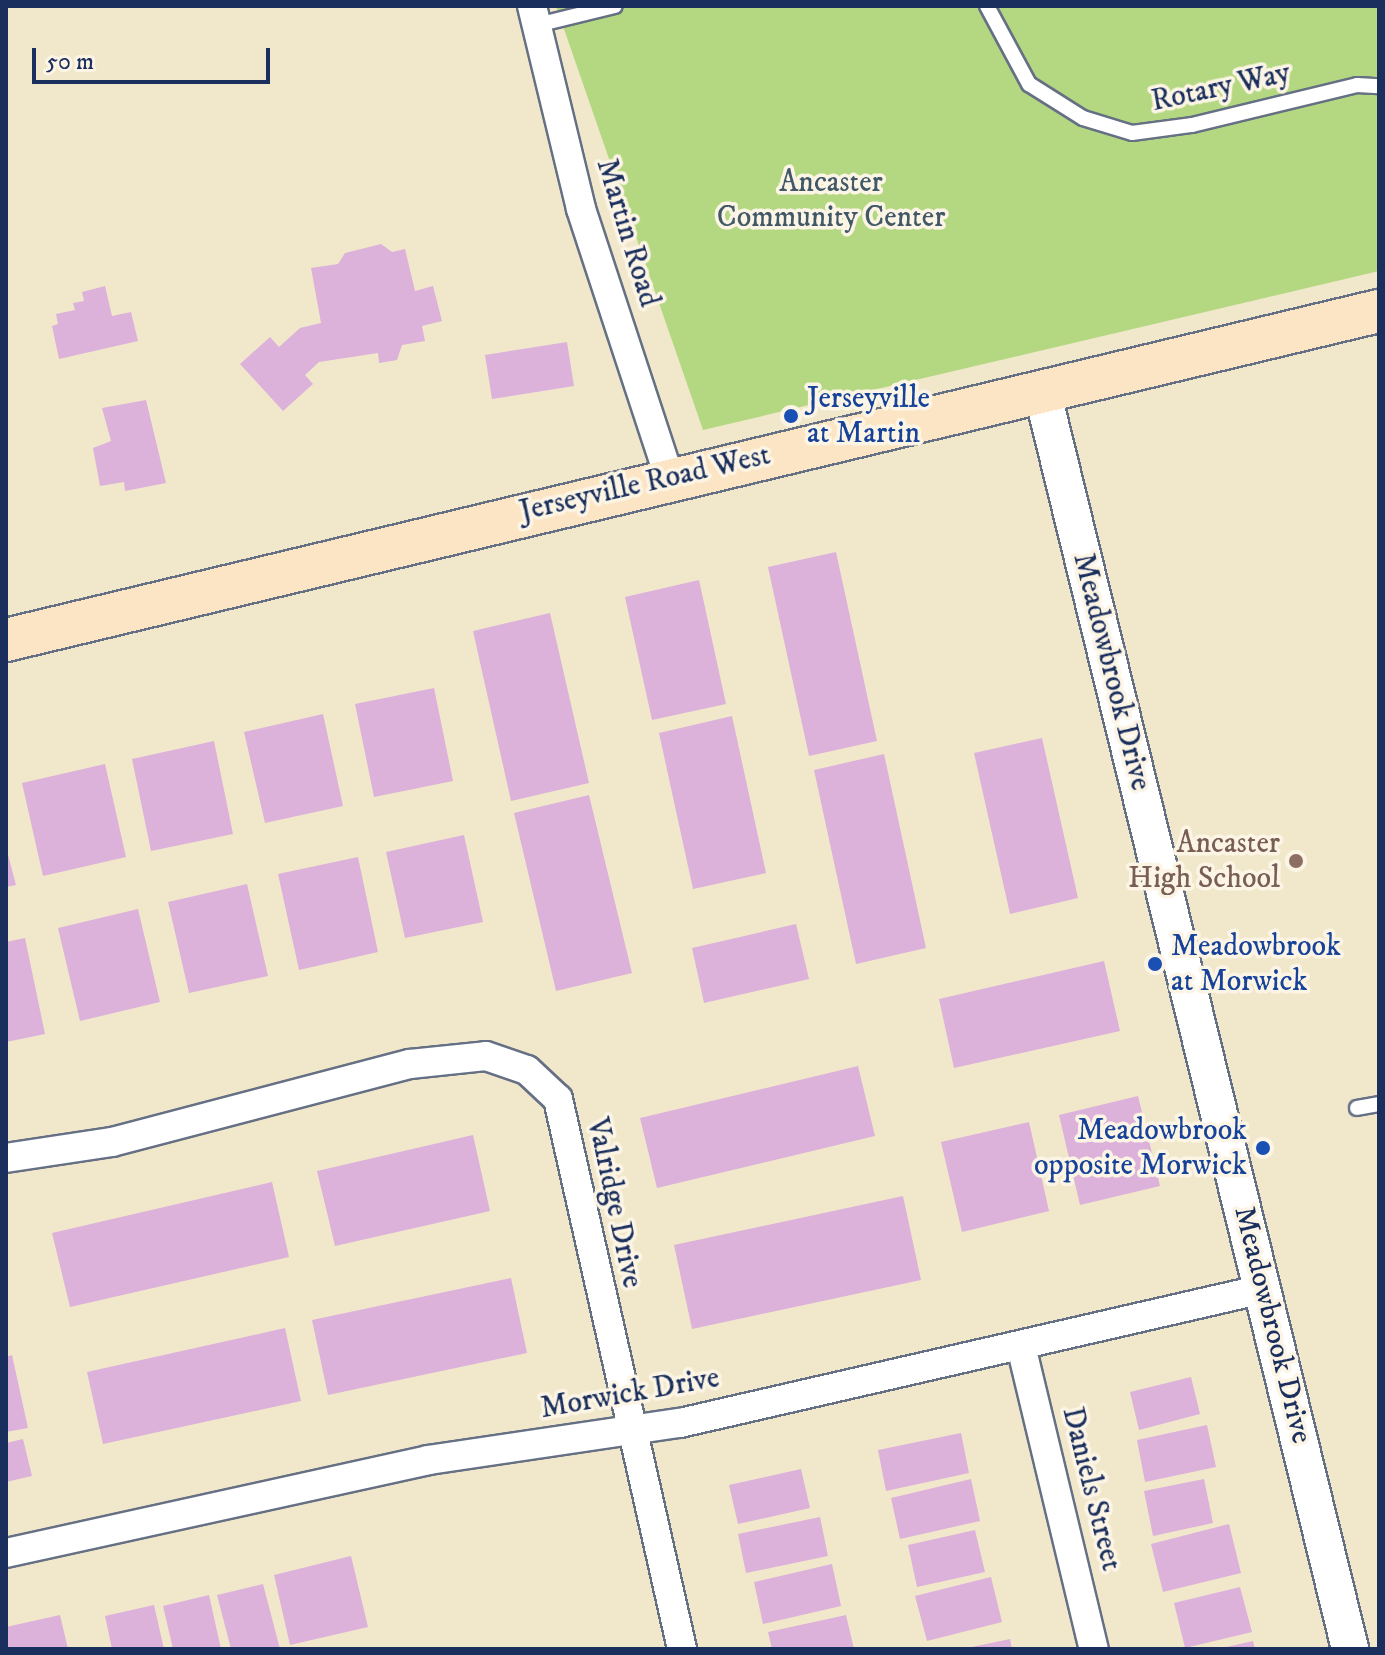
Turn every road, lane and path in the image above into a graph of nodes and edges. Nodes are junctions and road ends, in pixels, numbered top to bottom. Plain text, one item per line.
1 (615, 6) edge
2 (987, 6) edge
3 (534, 16) edge
4 (1379, 86) edge
5 (1379, 311) edge
6 (1043, 395) junction
7 (669, 477) junction
8 (6, 640) edge
9 (1379, 1104) edge
10 (1357, 1108) dead end
11 (6, 1158) edge
12 (1263, 1289) junction
13 (1021, 1346) junction
14 (631, 1432) junction
15 (6, 1553) edge
16 (682, 1649) edge
17 (1094, 1649) edge
18 (1350, 1649) edge

1 - 3 lane
2 - 4 lane, Rotary Way
3 - 7 street, Martin Road
5 - 6 main road, Jerseyville Road West
6 - 7 main road, Jerseyville Road West
6 - 12 street, Meadowbrook Drive
7 - 8 main road, Jerseyville Road West
9 - 10 lane
11 - 14 street, Valridge Drive
12 - 13 street, Morwick Drive
12 - 18 street, Meadowbrook Drive
13 - 14 street, Morwick Drive
13 - 17 street, Daniels Street
14 - 15 street, Morwick Drive
14 - 16 street, Valridge Drive

